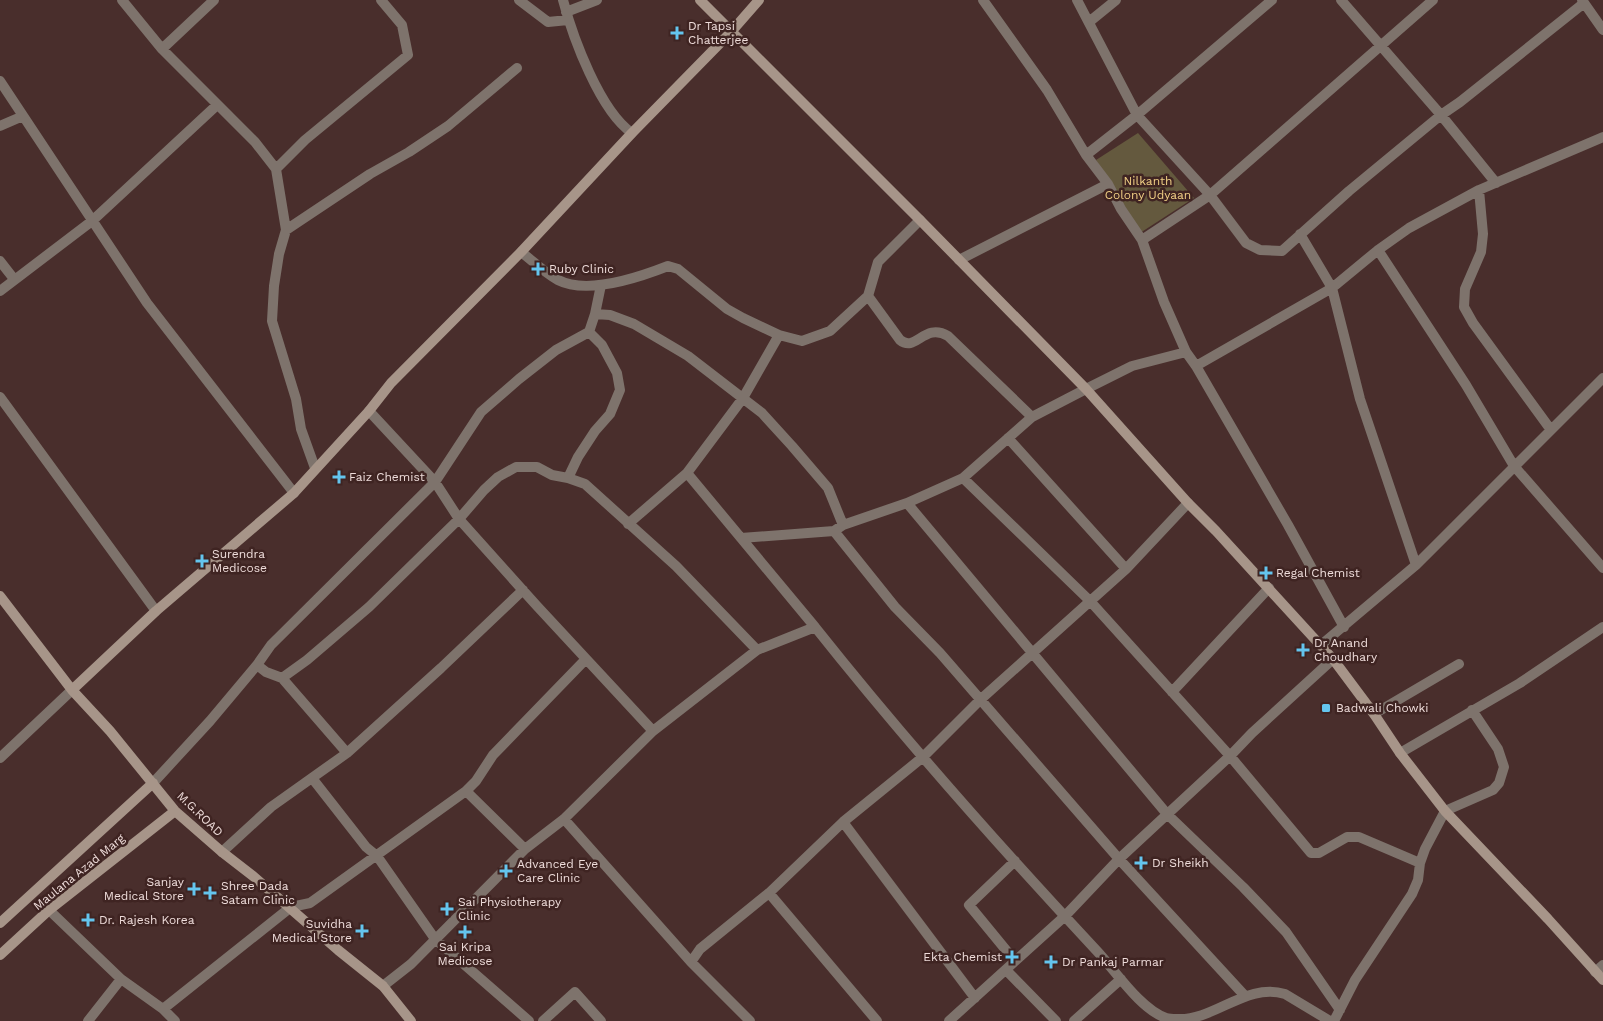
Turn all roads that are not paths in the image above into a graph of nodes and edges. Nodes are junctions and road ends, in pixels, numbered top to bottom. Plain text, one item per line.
1 (122, 0) edge
2 (214, 0) edge
3 (381, 0) edge
4 (519, 0) edge
5 (563, 0) edge
6 (597, 0) edge
7 (700, 0) edge
8 (759, 0) edge
9 (983, 0) edge
10 (1077, 0) edge
11 (1116, 0) edge
12 (1272, 0) edge
13 (1341, 0) edge
14 (1434, 0) edge
15 (1583, 1) edge
16 (567, 16) junction
17 (1089, 22) junction
18 (1603, 30) edge
19 (731, 32) junction
20 (1379, 46) junction
21 (162, 49) junction
22 (517, 68) dead end
23 (0, 81) edge
24 (218, 105) junction
25 (1137, 115) junction
26 (1441, 115) junction
27 (24, 116) junction
28 (0, 126) edge
29 (632, 133) junction
30 (1603, 137) edge
31 (1086, 155) junction
32 (276, 169) junction
33 (1496, 183) junction
34 (1108, 184) junction
35 (1479, 190) junction
36 (1210, 195) junction
37 (920, 220) junction
38 (92, 221) junction
39 (286, 230) junction
40 (1300, 234) junction
41 (1142, 240) junction
42 (1378, 250) junction
43 (521, 252) junction
44 (959, 260) junction
45 (0, 261) edge
46 (14, 279) junction
47 (602, 285) junction
48 (1332, 288) junction
49 (0, 291) edge
50 (868, 296) junction
51 (595, 314) junction
52 (589, 332) junction
53 (779, 335) junction
54 (1186, 352) junction
55 (1196, 366) junction
56 (1603, 378) edge
57 (1086, 389) junction
58 (0, 397) edge
59 (743, 398) junction
60 (369, 411) junction
61 (1032, 418) junction
62 (1551, 430) junction
63 (1008, 438) junction
64 (1514, 466) junction
65 (315, 468) junction
66 (687, 473) junction
67 (568, 478) junction
68 (963, 478) junction
69 (435, 482) junction
70 (294, 493) junction
71 (907, 503) junction
72 (1188, 503) junction
73 (459, 518) junction
74 (628, 524) junction
75 (843, 525) junction
76 (834, 532) junction
77 (741, 538) junction
78 (1416, 565) junction
79 (1603, 568) edge
80 (1126, 569) junction
81 (1269, 588) junction
82 (523, 590) junction
83 (0, 596) edge
84 (1090, 601) junction
85 (156, 611) junction
86 (815, 627) junction
87 (1344, 627) junction
88 (1603, 627) edge
89 (1321, 645) junction
90 (757, 650) junction
91 (1032, 654) junction
92 (586, 659) junction
93 (1333, 659) junction
94 (1459, 664) dead end
95 (257, 665) junction
96 (282, 678) junction
97 (72, 690) junction
98 (1172, 692) junction
99 (980, 700) junction
100 (1472, 710) junction
101 (1374, 714) junction
102 (654, 731) junction
103 (346, 753) junction
104 (1400, 753) junction
105 (1230, 756) junction
106 (923, 757) junction
107 (0, 758) edge
108 (312, 778) junction
109 (153, 783) junction
110 (466, 791) junction
111 (1445, 810) junction
112 (176, 811) junction
113 (1167, 814) junction
114 (564, 819) junction
115 (843, 822) junction
116 (525, 849) junction
117 (222, 852) junction
118 (377, 856) junction
119 (1119, 859) junction
120 (1015, 861) junction
121 (1420, 863) junction
122 (769, 893) junction
123 (291, 907) junction
124 (49, 910) junction
125 (1065, 916) junction
126 (0, 923) edge
127 (435, 939) junction
128 (0, 954) edge
129 (1015, 961) junction
130 (691, 962) junction
131 (1599, 968) edge
132 (1006, 970) junction
133 (121, 978) junction
134 (1121, 979) junction
135 (1603, 980) edge
136 (383, 986) junction
137 (1245, 996) junction
138 (975, 998) junction
139 (163, 1009) junction
140 (1340, 1010) junction
141 (88, 1021) edge
142 (175, 1021) edge
143 (411, 1021) edge
144 (529, 1021) edge
145 (543, 1021) edge
146 (601, 1021) edge
147 (750, 1021) edge
148 (877, 1021) edge
149 (949, 1021) edge
150 (1056, 1021) edge
151 (1074, 1021) edge
152 (1330, 1021) edge
153 (1334, 1021) edge

1 - 21 street
2 - 21 street
3 - 32 street
4 - 16 street
5 - 16 street
6 - 16 street
7 - 19 main road
8 - 19 main road
9 - 31 street
10 - 17 street
11 - 17 street
12 - 25 street
13 - 20 street
14 - 20 street
15 - 18 street
15 - 26 street
16 - 29 street
17 - 25 street
19 - 29 main road
19 - 37 main road
20 - 26 street
20 - 36 street
21 - 24 street
22 - 39 street
23 - 27 street
24 - 32 street
24 - 38 street
25 - 31 street
25 - 36 street
26 - 33 street
26 - 40 street
27 - 28 street
27 - 38 street
29 - 43 main road
30 - 33 street
31 - 34 street
32 - 39 street
33 - 35 street
34 - 41 street
34 - 44 street
35 - 42 street
35 - 62 street
36 - 40 street
36 - 41 street
37 - 44 main road
37 - 50 street
38 - 46 street
38 - 70 street
39 - 65 street
40 - 48 street
41 - 54 street
42 - 48 street
42 - 64 street
43 - 47 street
43 - 60 main road
44 - 57 main road
45 - 46 street
46 - 49 street
47 - 51 street
47 - 53 street
48 - 55 street
48 - 78 street
50 - 53 street
50 - 61 street
51 - 52 street
51 - 59 street
52 - 67 street
52 - 69 street
53 - 59 street
54 - 55 street
54 - 57 street
55 - 87 street
56 - 62 street
57 - 61 street
57 - 72 main road
58 - 85 street
59 - 66 street
59 - 75 street
60 - 65 main road
60 - 69 street
61 - 63 street
62 - 64 street
63 - 68 street
63 - 80 street
64 - 78 street
64 - 79 street
65 - 70 main road
66 - 74 street
66 - 77 street
67 - 73 street
67 - 74 street
68 - 71 street
68 - 84 street
69 - 73 street
69 - 95 street
70 - 85 main road
71 - 75 street
71 - 91 street
72 - 80 street
72 - 81 main road
73 - 82 street
73 - 96 street
74 - 90 street
75 - 76 street
76 - 77 street
76 - 99 street
77 - 86 street
78 - 87 street
80 - 84 street
81 - 89 main road
81 - 98 street
82 - 92 street
82 - 103 street
83 - 97 main road, M.G.ROAD
84 - 91 street
84 - 98 street
85 - 97 main road
86 - 90 street
86 - 106 street
87 - 89 street
88 - 100 street
89 - 93 main road
90 - 102 street
91 - 99 street
91 - 113 street
92 - 102 street
92 - 110 street
93 - 101 main road
93 - 105 street
94 - 101 street
95 - 96 street
95 - 109 street
96 - 103 street
97 - 107 street
97 - 109 main road, M.G.ROAD
98 - 105 street
99 - 106 street
99 - 119 street
100 - 104 street
100 - 111 street
101 - 104 main road
102 - 114 street
103 - 108 street
104 - 111 main road
105 - 113 street
105 - 121 street
106 - 115 street
106 - 120 street
108 - 117 street
108 - 118 street
109 - 112 main road, M.G.ROAD
109 - 126 main road, Maulana Azad Marg
110 - 116 street
110 - 118 street
111 - 121 street
111 - 131 main road
112 - 117 main road, M.G.ROAD
112 - 124 main road, Maulana Azad Marg
113 - 119 street
113 - 140 street
114 - 116 street
114 - 130 street
115 - 122 street
115 - 138 street
116 - 127 street
117 - 123 main road, M.G.ROAD
118 - 123 street
118 - 127 street
119 - 125 street
119 - 137 street
120 - 125 street
120 - 129 street
121 - 140 street
122 - 130 street
122 - 148 street
123 - 136 main road, M.G.ROAD
123 - 139 street
124 - 128 main road, Maulana Azad Marg
124 - 133 street
125 - 129 street
125 - 134 street
127 - 136 street
127 - 144 street
129 - 132 street
130 - 147 street
131 - 135 main road
132 - 138 street
132 - 150 street
133 - 139 street
133 - 141 street
134 - 137 street
134 - 151 street
136 - 143 main road, M.G.ROAD
137 - 152 street
138 - 149 street
139 - 142 street
140 - 153 street
145 - 146 street

